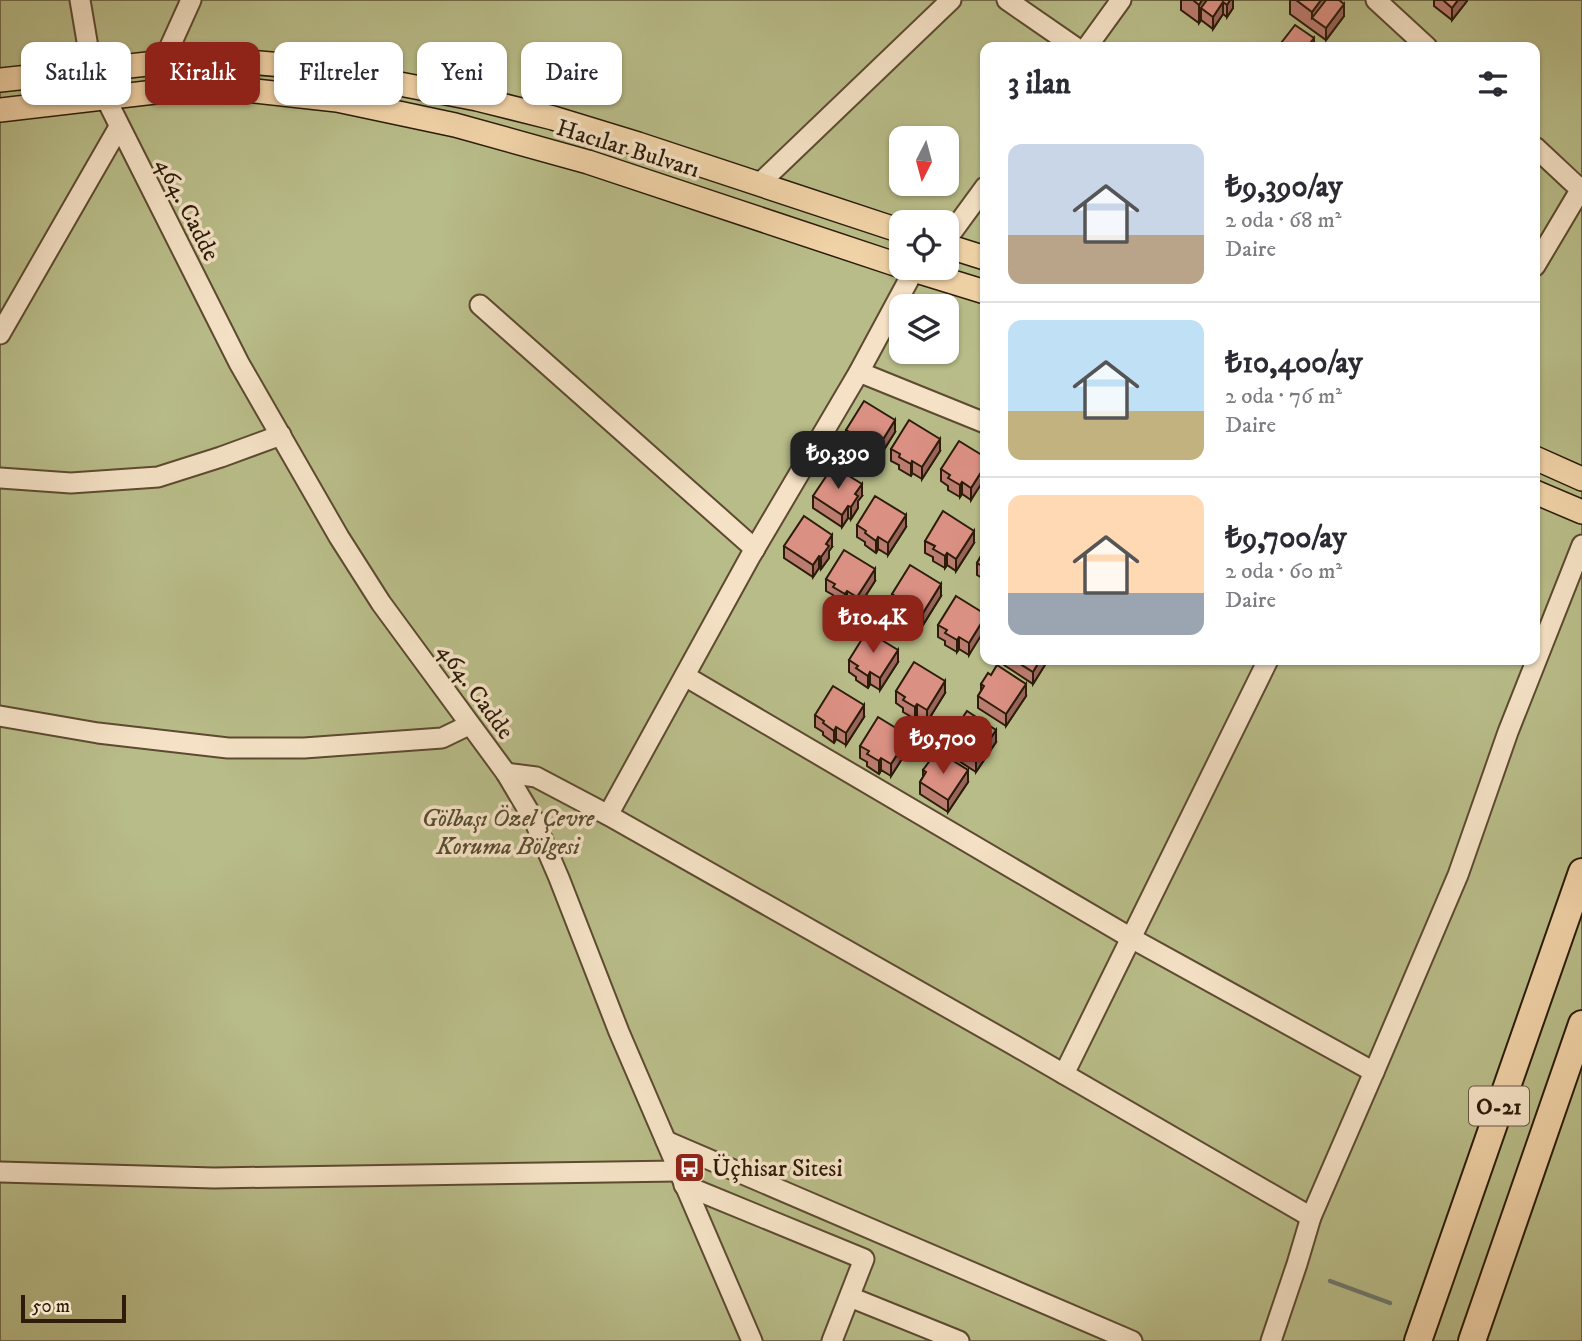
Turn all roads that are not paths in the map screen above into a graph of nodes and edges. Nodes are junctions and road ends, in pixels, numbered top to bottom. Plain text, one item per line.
1 (80, 0) edge
2 (191, 0) edge
3 (951, 0) edge
4 (1007, 0) edge
5 (1121, 0) edge
6 (1376, 0) edge
7 (87, 42) edge
8 (172, 42) edge
9 (1068, 42) edge
10 (1091, 42) edge
11 (1422, 42) edge
12 (260, 63) edge
13 (21, 78) edge
14 (0, 80) edge
15 (260, 92) edge
16 (44, 105) edge
17 (108, 105) edge
18 (0, 110) edge
19 (119, 127) junction
20 (1540, 151) edge
21 (759, 184) junction
22 (1581, 188) edge
23 (980, 194) edge
24 (959, 223) edge
25 (889, 227) edge
26 (959, 250) edge
27 (980, 256) edge
28 (1540, 258) edge
29 (889, 262) edge
30 (901, 280) edge
31 (946, 280) edge
32 (980, 290) edge
33 (480, 305) dead end
34 (0, 334) edge
35 (859, 372) junction
36 (980, 421) edge
37 (281, 435) junction
38 (1540, 460) edge
39 (0, 478) edge
40 (1582, 479) edge
41 (1540, 494) edge
42 (1582, 512) edge
43 (1582, 545) edge
44 (755, 550) junction
45 (1540, 651) edge
46 (1266, 665) edge
47 (1535, 665) edge
48 (685, 676) junction
49 (0, 716) edge
50 (469, 726) junction
51 (506, 773) junction
52 (608, 815) junction
53 (1582, 872) edge
54 (1131, 938) junction
55 (1582, 1024) edge
56 (1374, 1072) junction
57 (1064, 1074) junction
58 (666, 1141) junction
59 (0, 1172) edge
60 (681, 1178) junction
61 (1311, 1217) junction
62 (850, 1297) junction
63 (752, 1341) edge
64 (832, 1341) edge
65 (959, 1341) edge
66 (1132, 1341) edge
67 (1271, 1341) edge
68 (1418, 1341) edge
69 (1472, 1341) edge

1 - 7 street, 464. Cadde
2 - 8 street
3 - 21 street
4 - 9 street
5 - 10 street
6 - 11 street
12 - 21 main road, Hacılar Bulvarı
13 - 14 main road, Hacılar Bulvarı
15 - 29 main road, Hacılar Bulvarı
16 - 18 main road, Hacılar Bulvarı
17 - 19 street, 464. Cadde
19 - 34 street
19 - 37 street, 464. Cadde
20 - 22 street
21 - 25 main road, Hacılar Bulvarı
22 - 28 street
23 - 24 street
26 - 27 main road
30 - 35 street
31 - 32 main road, Hacılar Bulvarı
33 - 44 street
35 - 36 street
35 - 44 street
37 - 39 street
37 - 50 street, 464. Cadde
38 - 40 main road
41 - 42 main road
43 - 45 street
44 - 48 street
46 - 54 street
47 - 56 street
48 - 52 street
48 - 54 street
49 - 50 street
50 - 51 street, 464. Cadde
51 - 52 street
51 - 58 street, 464. Cadde
52 - 57 street
53 - 68 highway, O-21
54 - 56 street
54 - 57 street
55 - 69 highway, O-21
56 - 61 street
57 - 61 street
58 - 60 street, 464. Cadde
58 - 66 street
59 - 60 street
60 - 62 street
60 - 63 street, 464. Cadde
61 - 67 street
62 - 64 street
62 - 65 street

